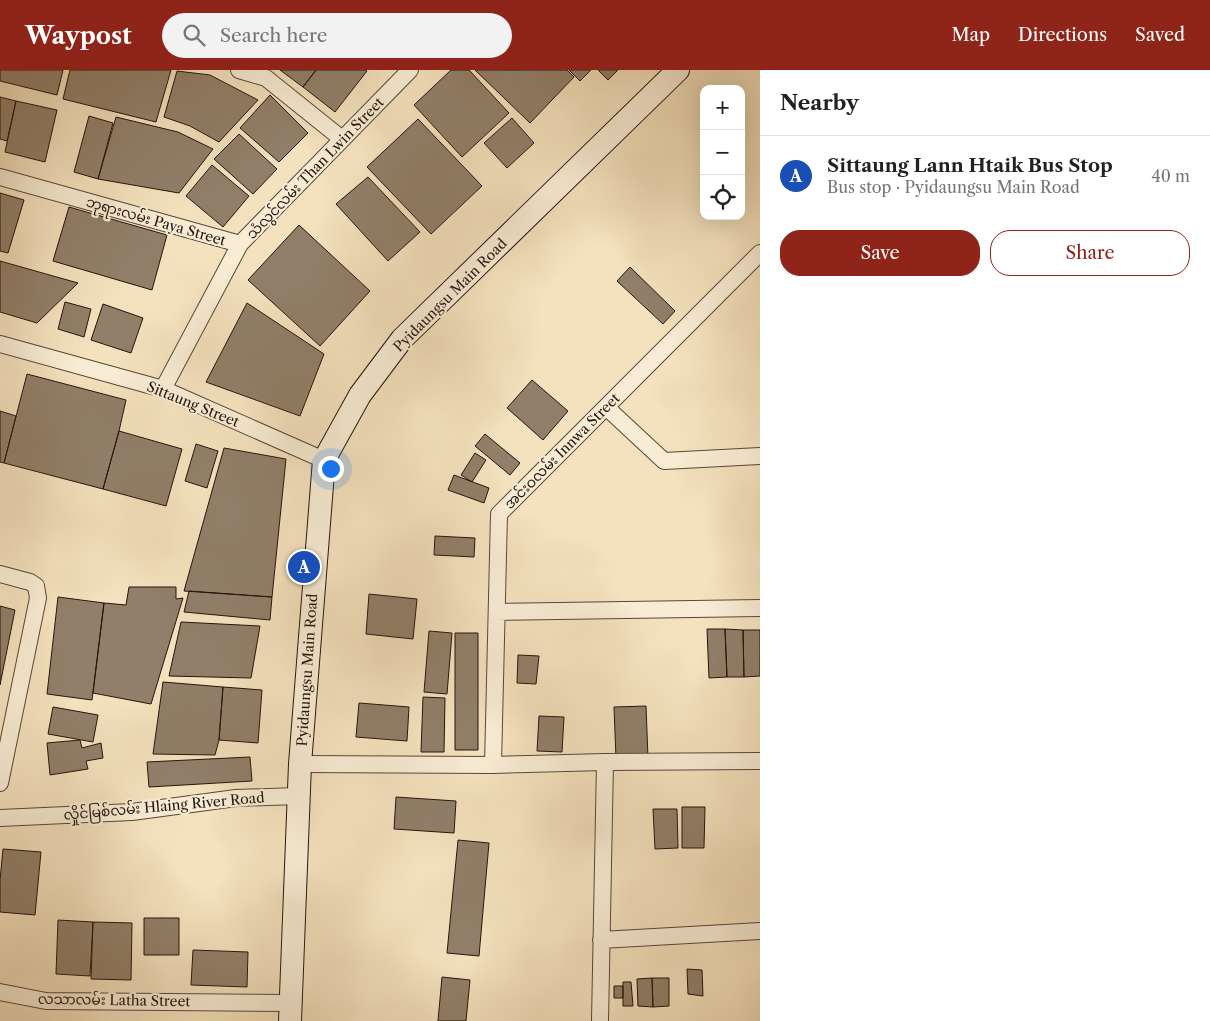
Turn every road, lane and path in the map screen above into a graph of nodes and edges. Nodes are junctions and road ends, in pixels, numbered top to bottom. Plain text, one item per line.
1 (240, 70) edge
2 (410, 70) edge
3 (678, 70) edge
4 (342, 139) junction
5 (0, 177) edge
6 (240, 244) junction
7 (760, 253) edge
8 (0, 344) edge
9 (163, 389) junction
10 (606, 408) junction
11 (760, 456) edge
12 (324, 460) junction
13 (0, 574) edge
14 (760, 608) edge
15 (497, 612) junction
16 (760, 761) edge
17 (605, 762) junction
18 (300, 764) junction
19 (493, 766) junction
20 (0, 782) edge
21 (298, 796) junction
22 (0, 818) edge
23 (760, 931) edge
24 (602, 940) junction
25 (0, 992) edge
26 (289, 1012) edge
27 (600, 1021) edge

1 - 4 street
2 - 4 street, သံလွင်လမ်း Than Lwin Street
3 - 12 main road, Pyidaungsu Main Road
4 - 6 street, သံလွင်လမ်း Than Lwin Street
5 - 6 street, ဘုရားလမ်း Paya Street
6 - 9 street, ဘုရားလမ်း Paya Street
7 - 10 street, အင်းဝလမ်း Innwa Street
8 - 9 street, Sittaung Street
9 - 12 street, Sittaung Street
10 - 11 street
10 - 15 street, အင်းဝလမ်း Innwa Street
12 - 18 main road, Pyidaungsu Main Road
13 - 20 street
14 - 15 street
15 - 19 street, အင်းဝလမ်း Innwa Street
16 - 17 street
17 - 19 street
17 - 24 street
18 - 19 street
18 - 21 main road, Pyidaungsu Main Road
21 - 22 street, လှိုင်မြစ်လမ်း Hlaing River Road
21 - 26 main road, Pyidaungsu Main Road
23 - 24 street
24 - 27 street
25 - 26 street, လသာလမ်း Latha Street

